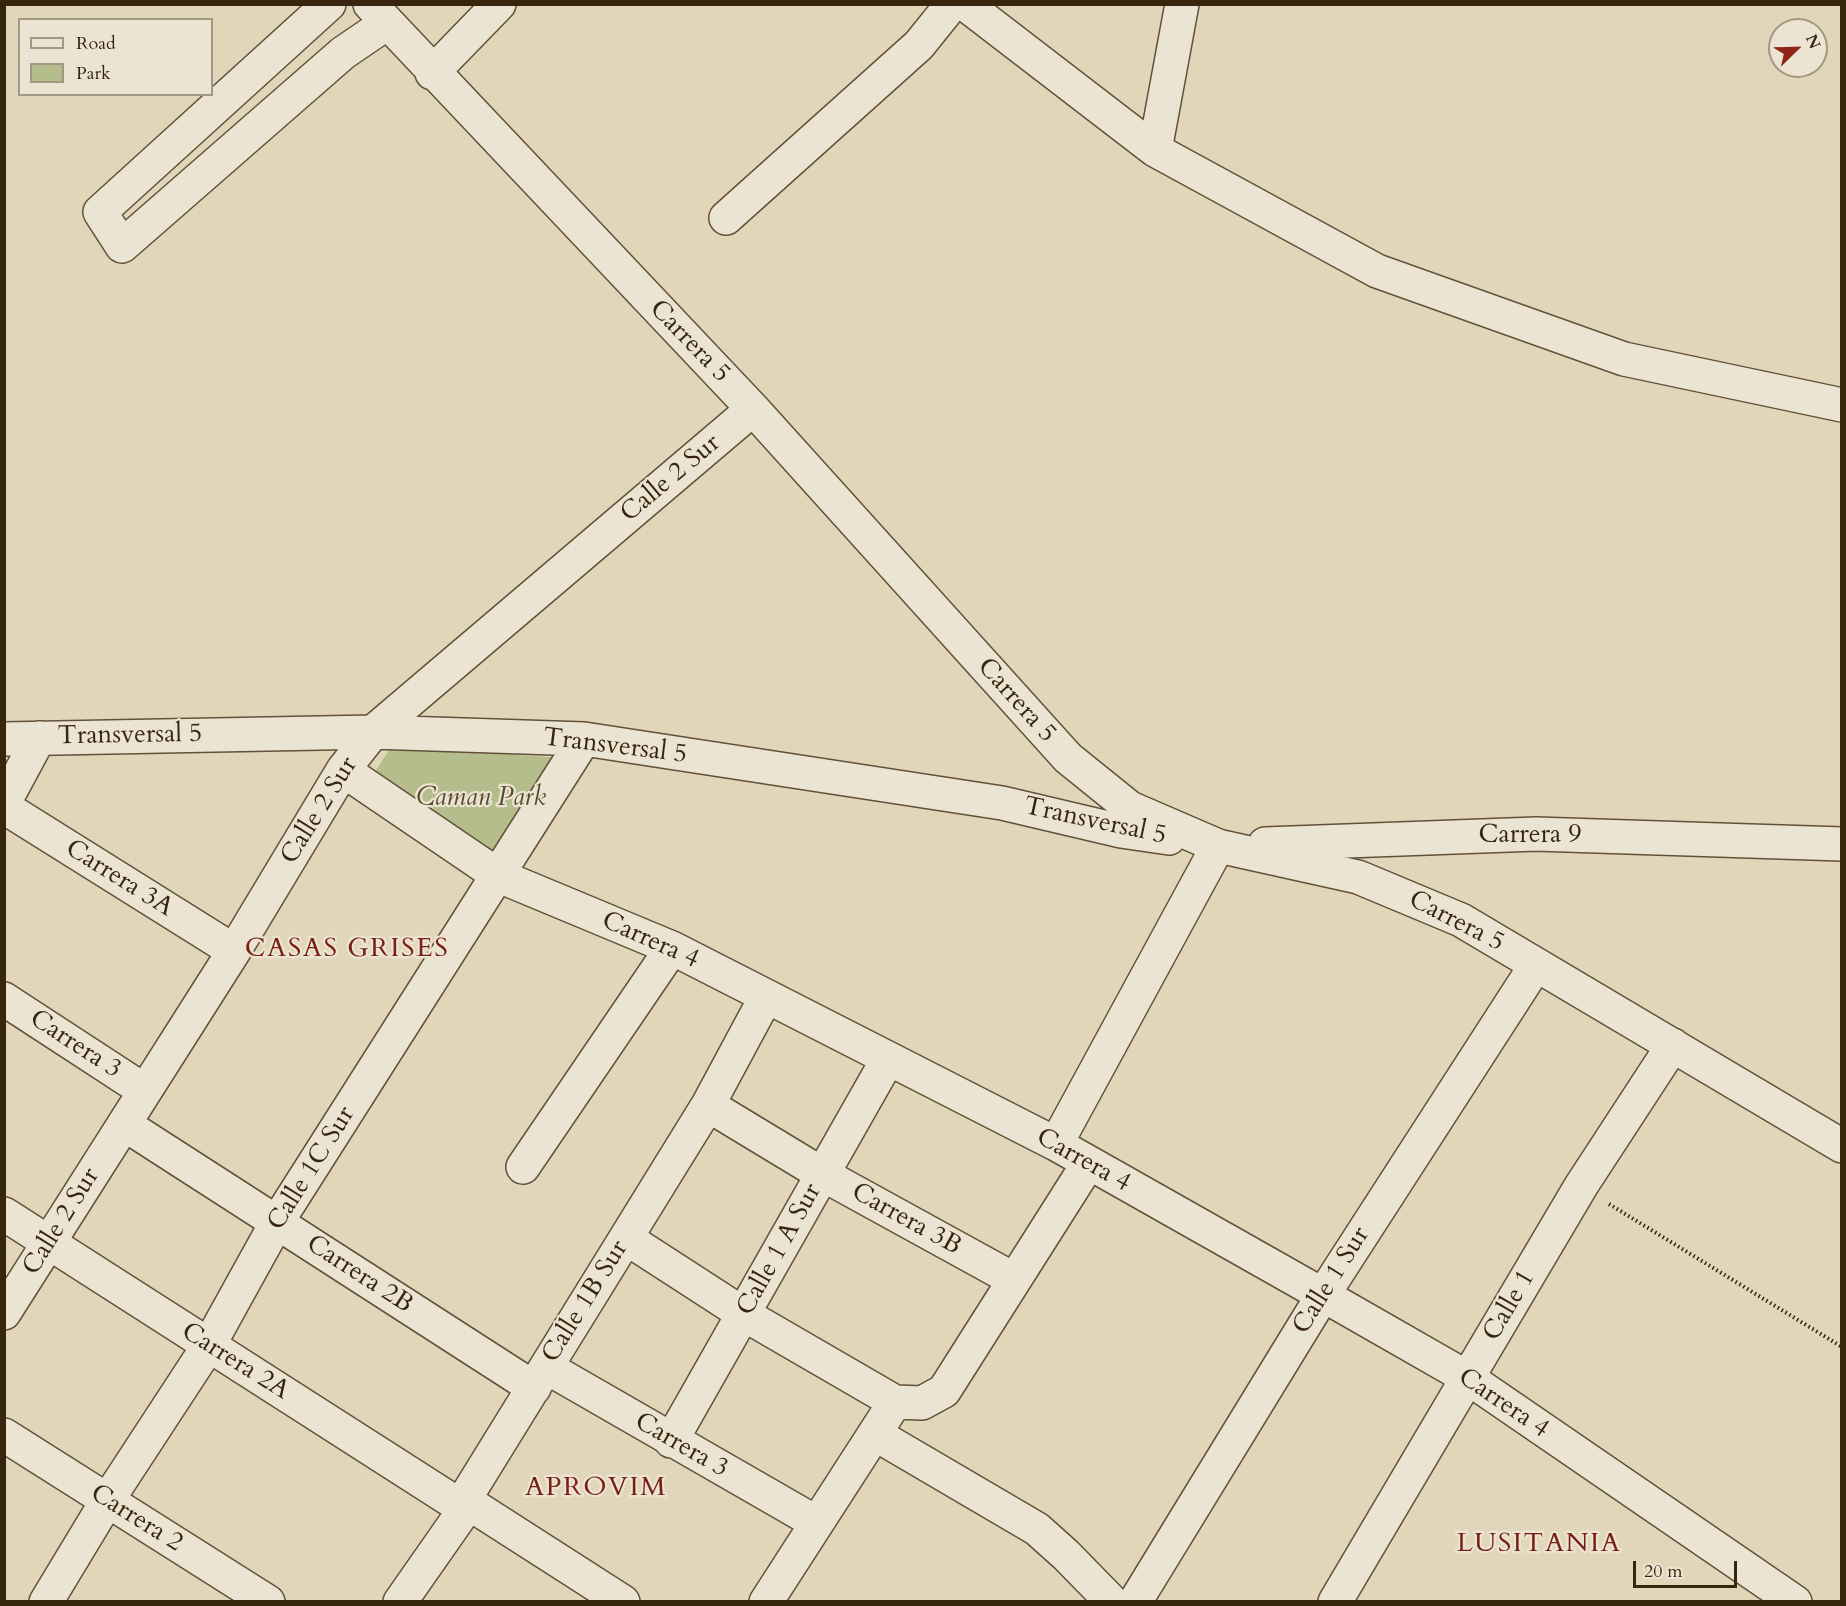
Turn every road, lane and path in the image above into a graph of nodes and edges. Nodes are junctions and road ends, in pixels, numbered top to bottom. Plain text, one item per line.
1 (329, 4) edge
2 (499, 4) edge
3 (952, 4) edge
4 (965, 4) edge
5 (1182, 4) edge
6 (379, 14) edge
7 (432, 73) junction
8 (1155, 150) junction
9 (726, 218) dead end
10 (1842, 405) edge
11 (753, 409) junction
12 (373, 732) junction
13 (4, 738) edge
14 (39, 738) junction
15 (584, 739) junction
16 (343, 770) junction
17 (4, 802) edge
18 (4, 807) edge
19 (1842, 844) edge
20 (1218, 846) junction
21 (499, 876) junction
22 (672, 948) junction
23 (234, 951) junction
24 (1536, 965) junction
25 (766, 997) junction
26 (4, 999) edge
27 (1673, 1045) junction
28 (888, 1059) junction
29 (145, 1090) junction
30 (708, 1105) junction
31 (124, 1124) junction
32 (1056, 1144) junction
33 (1842, 1146) edge
34 (1088, 1164) junction
35 (523, 1167) dead end
36 (822, 1174) junction
37 (1581, 1186) junction
38 (4, 1214) edge
39 (277, 1222) junction
40 (626, 1238) junction
41 (48, 1243) junction
42 (1013, 1279) junction
43 (1323, 1295) junction
44 (4, 1313) edge
45 (745, 1315) junction
46 (209, 1345) junction
47 (1842, 1347) edge
48 (540, 1378) junction
49 (1468, 1378) junction
50 (895, 1402) junction
51 (875, 1434) junction
52 (4, 1435) edge
53 (671, 1441) junction
54 (107, 1501) junction
55 (465, 1504) junction
56 (817, 1524) junction
57 (46, 1602) edge
58 (268, 1602) edge
59 (400, 1602) edge
60 (623, 1602) edge
61 (766, 1602) edge
62 (1112, 1602) edge
63 (1136, 1602) edge
64 (1335, 1602) edge
65 (1795, 1602) edge

1 - 6 street
2 - 7 street
3 - 9 street
4 - 8 street
5 - 8 street
6 - 7 street, Carrera 5
7 - 11 street, Carrera 5
8 - 10 street
11 - 12 street, Calle 2 Sur
11 - 20 street, Carrera 5
12 - 14 street, Transversal 5
12 - 15 street, Transversal 5
12 - 16 street, Calle 2 Sur
13 - 14 street, Transversal 5
14 - 17 street
15 - 20 street, Transversal 5
15 - 21 street, Calle 1C Sur
16 - 21 street, Carrera 4
16 - 23 street, Calle 2 Sur
18 - 23 street, Carrera 3A
19 - 20 street, Carrera 9
20 - 24 street, Carrera 5
20 - 32 street
21 - 22 street, Carrera 4
21 - 39 street, Calle 1C Sur
22 - 25 street, Carrera 4
22 - 35 street
23 - 29 street, Calle 2 Sur
24 - 27 street, Carrera 5
24 - 43 street, Calle 1 Sur
25 - 28 street, Carrera 4
25 - 30 street, Calle 1B Sur
26 - 29 street, Carrera 3
27 - 33 street, Carrera 5
27 - 37 street, Calle 1
28 - 32 street, Carrera 4
28 - 36 street, Calle 1 A Sur
29 - 31 street, Calle 2 Sur
30 - 36 street, Carrera 3B
30 - 40 street, Calle 1B Sur
31 - 39 street, Carrera 2B
31 - 41 street, Calle 2 Sur
32 - 34 street, Carrera 4
34 - 42 street
34 - 43 street, Carrera 4
36 - 42 street, Carrera 3B
36 - 45 street, Calle 1 A Sur
37 - 47 path
37 - 49 street, Calle 1
38 - 41 street, Carrera 2A
39 - 46 street, Calle 1C Sur
39 - 48 street, Carrera 2B
40 - 45 street
40 - 48 street, Calle 1B Sur
41 - 44 street, Calle 2 Sur
41 - 46 street, Carrera 2A
42 - 50 street
43 - 49 street, Carrera 4
43 - 63 street, Calle 1 Sur
45 - 50 street
45 - 53 street, Calle 1 A Sur
46 - 54 street, Calle 1C Sur
46 - 55 street, Carrera 2A
48 - 53 street, Carrera 3
48 - 55 street, Calle 1B Sur
49 - 64 street, Calle 1
49 - 65 street, Carrera 4
50 - 51 street
51 - 56 street
51 - 62 street
52 - 54 street, Carrera 2
53 - 56 street, Carrera 3
54 - 57 street, Calle 1C Sur
54 - 58 street, Carrera 2
55 - 59 street, Calle 1B Sur
55 - 60 street, Carrera 2A
56 - 61 street

